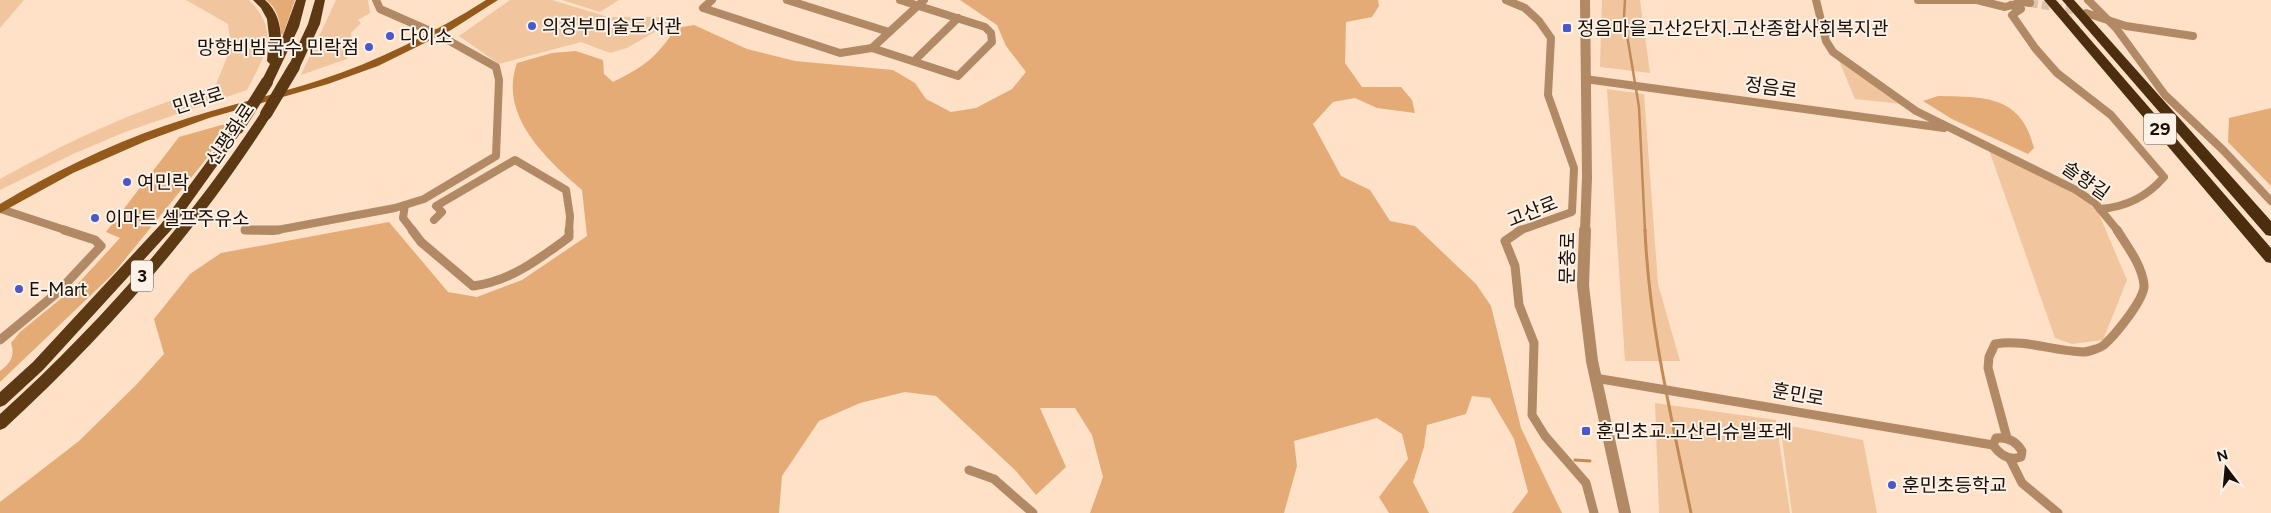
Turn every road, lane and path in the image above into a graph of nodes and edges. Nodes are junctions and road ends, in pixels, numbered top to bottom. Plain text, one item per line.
1 (258, 0) edge
2 (301, 0) edge
3 (320, 0) edge
4 (376, 0) edge
5 (493, 0) edge
6 (712, 0) edge
7 (788, 0) edge
8 (900, 0) edge
9 (1506, 0) edge
10 (1585, 0) edge
11 (1816, 0) edge
12 (1918, 0) edge
13 (1977, 0) edge
14 (2050, 0) edge
15 (2068, 0) tunnel mouth
16 (2088, 0) edge
17 (921, 3) edge
18 (2030, 3) dead end
19 (2011, 6) junction
20 (2086, 13) tunnel mouth
21 (958, 18) junction
22 (2106, 20) junction
23 (889, 32) junction
24 (437, 34) junction
25 (2193, 36) dead end
26 (872, 48) junction
27 (914, 61) junction
28 (269, 78) junction
29 (1585, 79) junction
30 (266, 114) joint
31 (1952, 129) junction
32 (2271, 201) edge
33 (404, 205) junction
34 (0, 209) edge
35 (2100, 209) junction
36 (434, 220) dead end
37 (245, 230) dead end
38 (2271, 231) edge
39 (2271, 258) edge
40 (0, 340) edge
41 (1596, 378) junction
42 (0, 401) edge
43 (0, 424) edge
44 (2007, 438) junction
45 (1994, 445) junction
46 (2010, 459) junction
47 (969, 470) dead end
48 (1033, 513) edge
49 (1594, 513) edge
50 (1625, 513) edge
51 (2058, 513) edge

1 - 28 highway
2 - 28 highway, 신평화로 / 3
3 - 30 highway, 신평화로 / 3, bridge
4 - 24 street
5 - 24 main road, 민락로
6 - 26 street
7 - 23 street
8 - 17 street
9 - 49 street, 고산로
10 - 29 street, 문충로
11 - 31 street, 솔향길
12 - 13 street
13 - 19 street
14 - 39 highway, 29
15 - 38 highway, 29
16 - 22 street
17 - 21 street
17 - 23 street
18 - 19 street
19 - 35 street
20 - 22 street
21 - 27 street
21 - 27 street
22 - 25 street
22 - 32 street
23 - 26 street
24 - 33 street
24 - 34 main road, 민락로
26 - 27 street
28 - 42 highway, 신평화로 / 3, bridge
29 - 31 street, 정음로
29 - 41 street, 문충로
30 - 43 highway, 신평화로 / 3
31 - 35 street, 솔향길
33 - 36 street
33 - 37 street
34 - 40 street
35 - 44 street, 솔향길
41 - 45 street, 훈민로
41 - 50 street, 문충로
44 - 45 street
44 - 46 street, 솔향길
45 - 46 street
46 - 51 street
47 - 48 street

